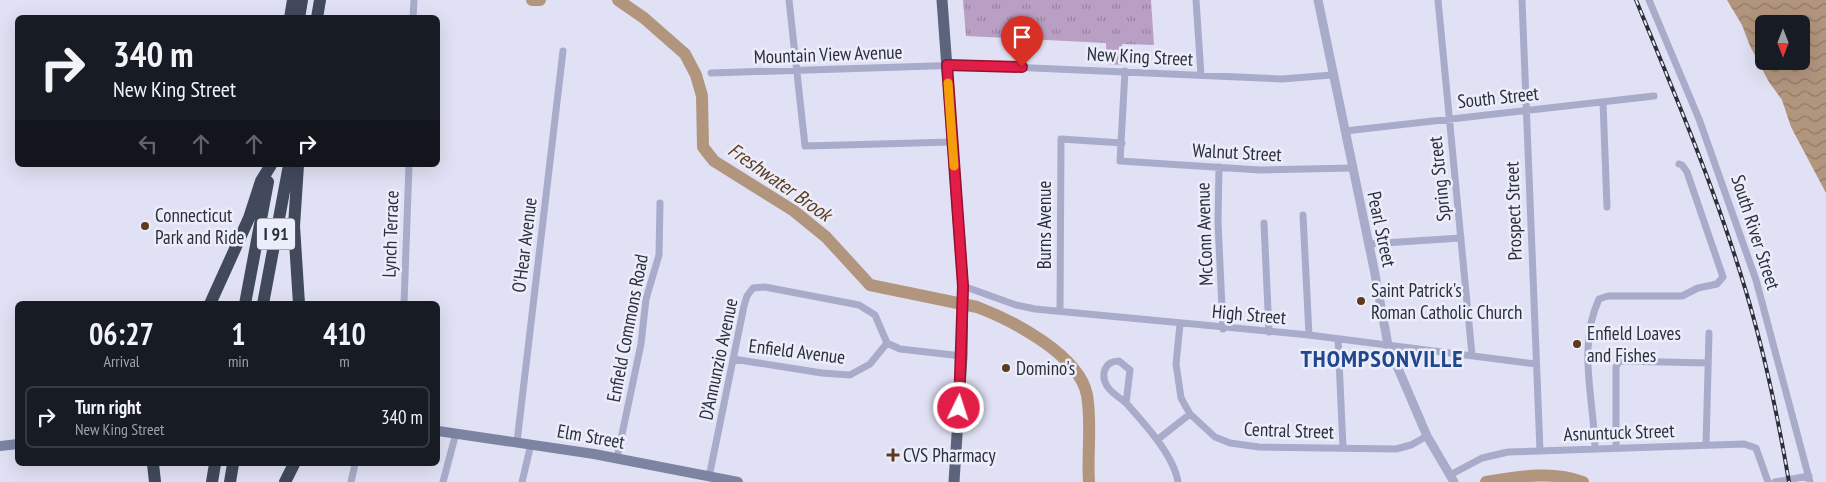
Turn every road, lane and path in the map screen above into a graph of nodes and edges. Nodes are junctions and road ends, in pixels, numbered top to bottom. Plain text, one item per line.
1 (292, 0) edge
2 (302, 0) edge
3 (320, 0) edge
4 (414, 0) edge
5 (789, 0) edge
6 (942, 0) edge
7 (1196, 0) edge
8 (1318, 0) edge
9 (1438, 0) edge
10 (1522, 0) edge
11 (1649, 0) edge
12 (290, 15) edge
13 (300, 15) edge
14 (318, 15) edge
15 (413, 15) edge
16 (563, 51) dead end
17 (947, 65) junction
18 (797, 71) junction
19 (1125, 71) junction
20 (711, 73) dead end
21 (1201, 75) junction
22 (1332, 75) junction
23 (1654, 96) dead end
24 (1603, 102) junction
25 (1527, 110) junction
26 (1449, 118) junction
27 (1345, 131) junction
28 (953, 142) junction
29 (1122, 143) junction
30 (1679, 164) dead end
31 (270, 167) edge
32 (271, 167) edge
33 (289, 167) edge
34 (298, 167) edge
35 (409, 167) edge
36 (1219, 167) junction
37 (1353, 168) junction
38 (660, 202) dead end
39 (1607, 207) dead end
40 (1303, 215) dead end
41 (1264, 223) dead end
42 (1461, 238) junction
43 (1368, 244) junction
44 (963, 292) junction
45 (211, 301) edge
46 (246, 301) edge
47 (264, 301) edge
48 (299, 301) edge
49 (404, 301) edge
50 (1060, 312) junction
51 (1180, 324) junction
52 (1223, 329) junction
53 (1269, 332) junction
54 (1709, 333) dead end
55 (1309, 335) junction
56 (1338, 339) junction
57 (887, 344) junction
58 (1388, 345) junction
59 (1472, 355) junction
60 (962, 356) junction
61 (733, 359) junction
62 (1708, 363) junction
63 (1535, 364) junction
64 (1126, 403) junction
65 (1190, 414) junction
66 (440, 431) edge
67 (456, 433) junction
68 (1427, 436) junction
69 (1157, 440) junction
70 (517, 442) junction
71 (15, 444) edge
72 (531, 444) junction
73 (1706, 445) junction
74 (0, 446) edge
75 (1343, 448) junction
76 (1616, 448) junction
77 (1595, 449) junction
78 (1540, 451) junction
79 (617, 458) junction
80 (153, 466) edge
81 (215, 466) edge
82 (233, 466) edge
83 (293, 466) edge
84 (355, 466) edge
85 (710, 477) junction
86 (1451, 478) edge
87 (1809, 479) edge
88 (155, 482) edge
89 (212, 482) edge
90 (230, 482) edge
91 (285, 482) edge
92 (351, 482) edge
93 (443, 482) edge
94 (522, 482) edge
95 (738, 482) edge
96 (954, 482) edge
97 (1178, 482) edge
98 (1768, 482) edge
99 (1775, 482) edge

1 - 12 highway
2 - 13 highway
3 - 14 highway
4 - 15 street
5 - 18 street
6 - 17 main road
7 - 21 street
8 - 22 street, Pearl Street
9 - 26 street, Spring Street
10 - 25 street, Prospect Street
11 - 87 street, South River Street
16 - 70 street, O'Hear Avenue
17 - 18 street, Mountain View Avenue
17 - 19 street, New King Street
17 - 28 main road
18 - 20 street, Mountain View Avenue
18 - 28 street
19 - 21 street, New King Street
19 - 29 street
21 - 22 street, New King Street
22 - 27 street, Pearl Street
23 - 24 street, South Street
24 - 25 street, South Street
24 - 39 street
25 - 26 street, South Street
25 - 63 street, Prospect Street
26 - 27 street, South Street
26 - 42 street, Spring Street
27 - 37 street, Pearl Street
28 - 44 main road
29 - 36 street, Walnut Street
29 - 50 street, Burns Avenue
30 - 77 street
31 - 45 highway
32 - 46 highway, I 91
33 - 47 highway, I 91
34 - 48 highway
35 - 49 street, Lynch Terrace
36 - 37 street, Walnut Street
36 - 52 street, McConn Avenue
37 - 43 street, Pearl Street
38 - 79 street, Enfield Commons Road
40 - 55 street
41 - 53 street
42 - 43 street
42 - 59 street, Spring Street
43 - 58 street, Pearl Street
44 - 50 street, High Street
44 - 60 main road
50 - 51 street, High Street
51 - 52 street, High Street
51 - 65 street, Central Street
52 - 53 street, High Street
53 - 55 street, High Street
54 - 62 street
55 - 56 street, High Street
56 - 58 street, High Street
56 - 75 street
57 - 60 street
57 - 61 street, Enfield Avenue
57 - 61 street, D'Annunzio Avenue
58 - 59 street, High Street
58 - 68 street, Pearl Street
59 - 63 street, High Street
60 - 96 main road
61 - 85 street, D'Annunzio Avenue
62 - 73 street
62 - 76 street
63 - 78 street, Prospect Street
64 - 64 street
64 - 69 street
65 - 69 street
65 - 75 street, Central Street
66 - 67 main road, Elm Street
67 - 70 main road, Elm Street
67 - 93 street
68 - 75 street, Central Street
68 - 86 street, Pearl Street
69 - 97 street
70 - 72 main road, Elm Street
71 - 74 main road
72 - 79 main road, Elm Street
72 - 94 street
73 - 76 street, Asnuntuck Street
73 - 98 street, Asnuntuck Street
76 - 77 street, Asnuntuck Street
77 - 78 street, Asnuntuck Street
78 - 86 street, Asnuntuck Street
79 - 85 main road, Elm Street
80 - 88 highway
81 - 89 highway
82 - 90 highway
83 - 91 highway
84 - 92 street
85 - 95 main road, Elm Street
87 - 99 street

